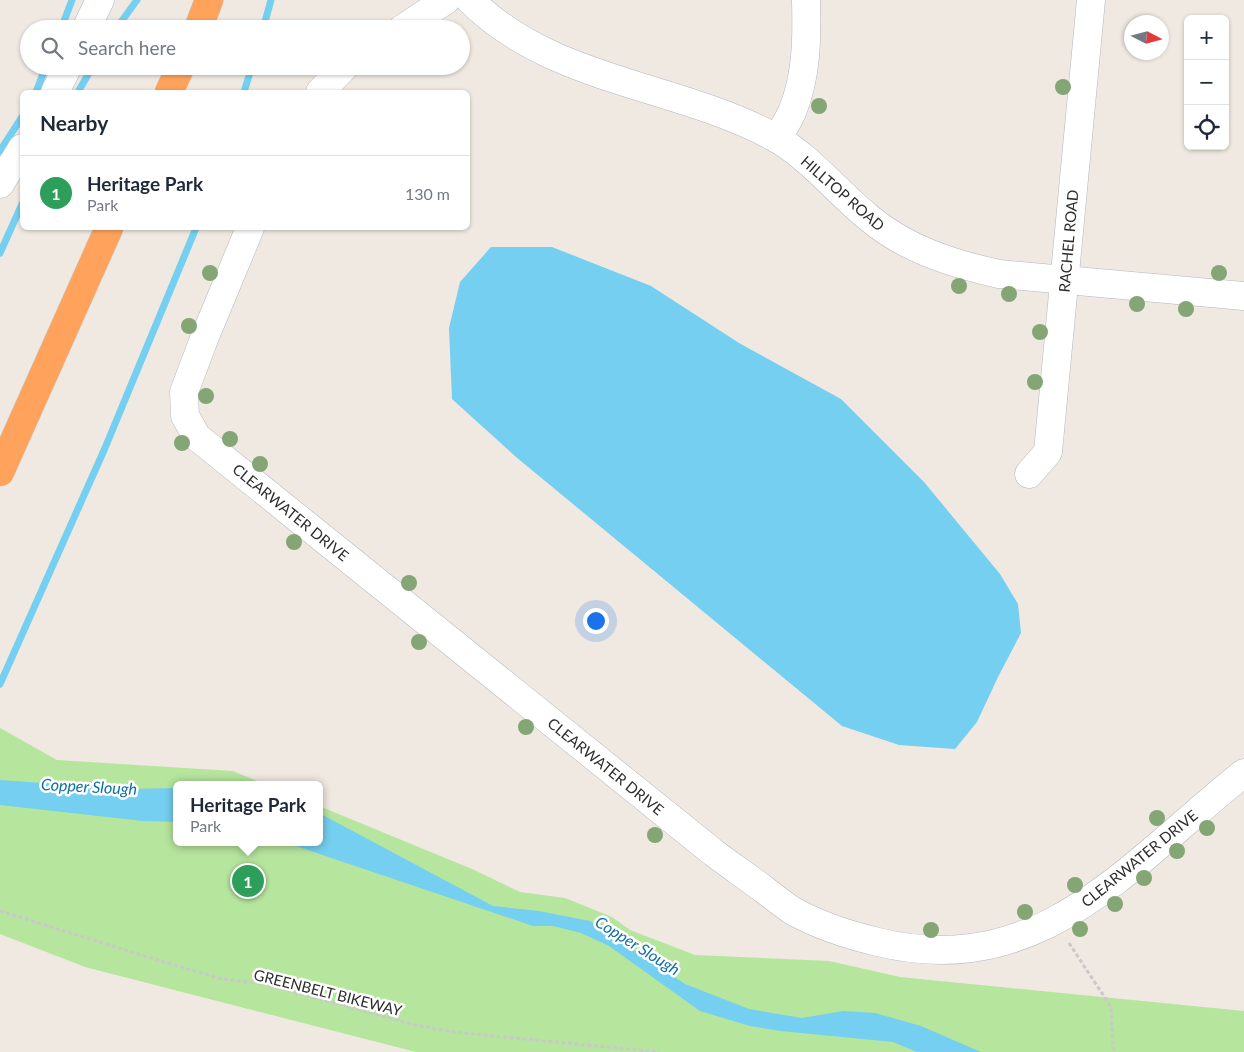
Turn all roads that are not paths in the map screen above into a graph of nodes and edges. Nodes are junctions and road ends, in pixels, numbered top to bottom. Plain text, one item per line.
1 (100, 0) edge
2 (210, 0) edge
3 (446, 0) edge
4 (470, 0) edge
5 (806, 0) edge
6 (1091, 0) edge
7 (90, 20) edge
8 (202, 20) edge
9 (416, 20) edge
10 (64, 75) edge
11 (177, 75) edge
12 (336, 75) edge
13 (56, 90) edge
14 (170, 90) edge
15 (322, 90) edge
16 (777, 139) junction
17 (20, 151) edge
18 (0, 184) edge
19 (108, 230) edge
20 (249, 230) edge
21 (1065, 280) junction
22 (1244, 296) edge
23 (0, 472) edge
24 (1029, 474) dead end
25 (1244, 773) edge

1 - 7 street
2 - 8 highway
3 - 9 street
4 - 16 street, HILLTOP ROAD
5 - 16 street
6 - 21 street, RACHEL ROAD
10 - 13 street
11 - 14 highway
12 - 15 street
16 - 21 street, HILLTOP ROAD
17 - 18 street
19 - 23 highway
20 - 25 street, CLEARWATER DRIVE
21 - 22 street, HILLTOP ROAD
21 - 24 street, RACHEL ROAD

